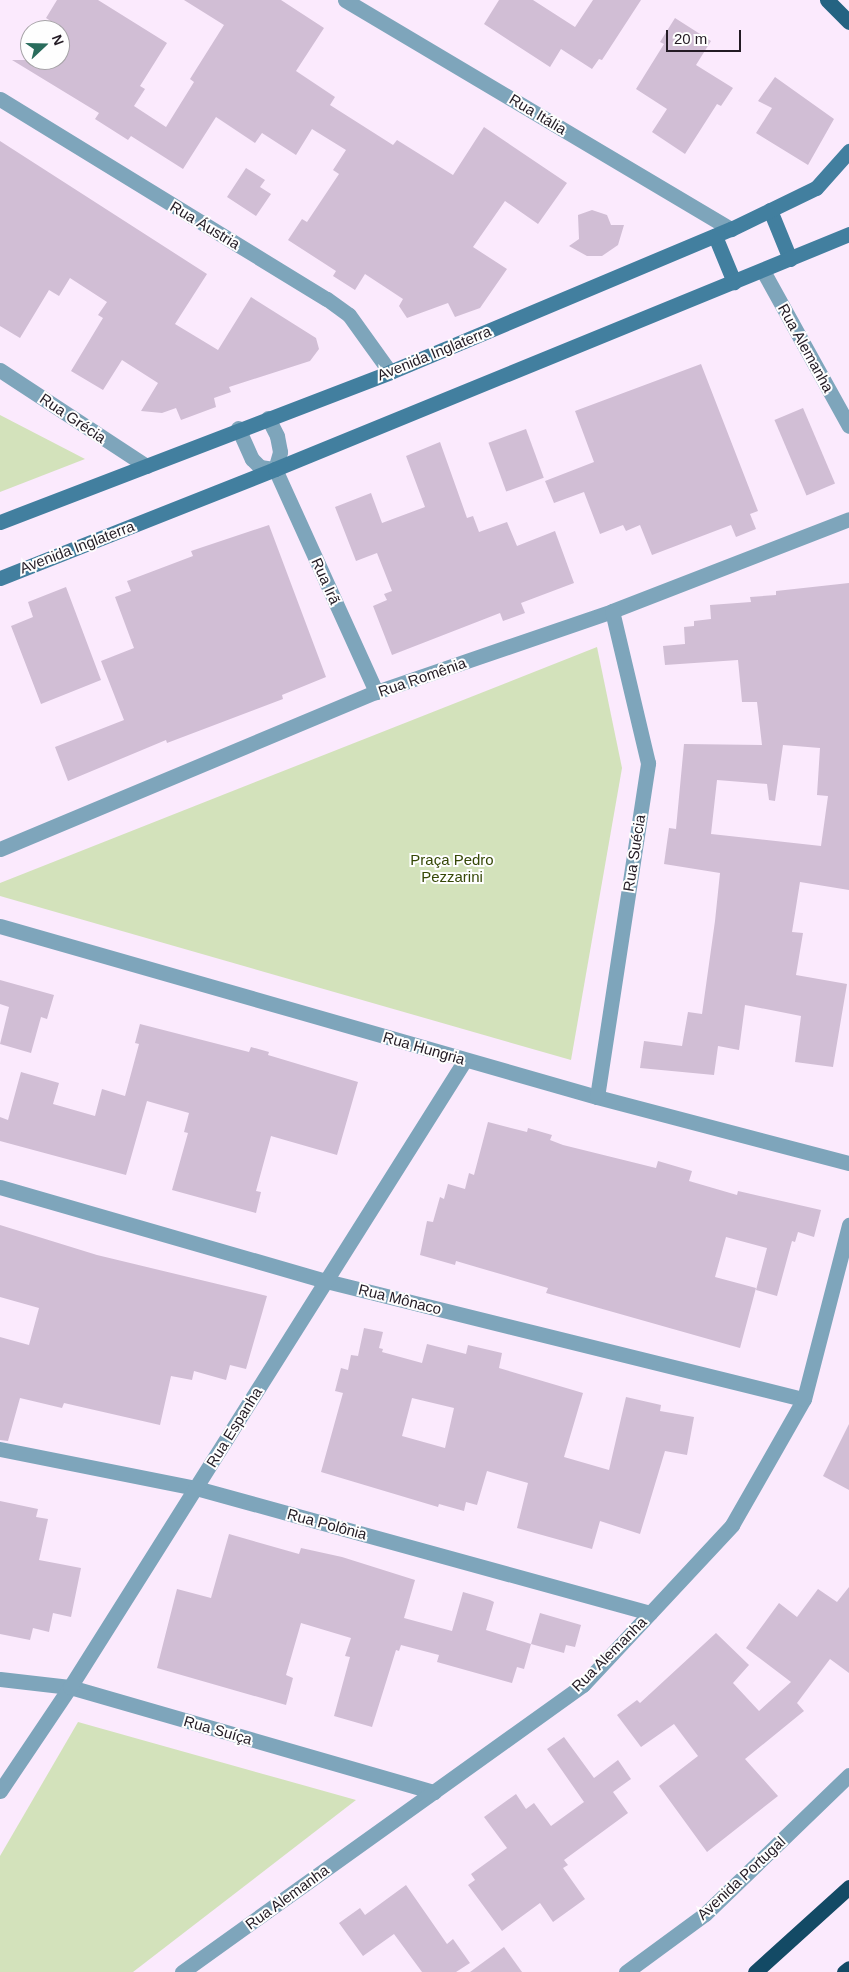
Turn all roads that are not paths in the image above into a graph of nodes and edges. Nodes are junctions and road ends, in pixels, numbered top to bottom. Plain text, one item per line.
1 (345, 0) edge
2 (827, 0) edge
3 (849, 22) edge
4 (0, 99) edge
5 (849, 151) edge
6 (770, 210) junction
7 (731, 229) junction
8 (849, 234) edge
9 (715, 236) junction
10 (790, 259) junction
11 (763, 271) junction
12 (734, 282) junction
13 (0, 370) edge
14 (390, 372) junction
15 (268, 418) junction
16 (849, 426) edge
17 (238, 428) junction
18 (146, 466) junction
19 (276, 469) junction
20 (849, 519) edge
21 (0, 522) edge
22 (0, 578) edge
23 (612, 611) junction
24 (376, 692) junction
25 (0, 849) edge
26 (0, 926) edge
27 (465, 1060) junction
28 (597, 1098) junction
29 (849, 1163) edge
30 (0, 1187) edge
31 (849, 1225) edge
32 (326, 1281) junction
33 (804, 1399) junction
34 (0, 1449) edge
35 (196, 1488) junction
36 (650, 1613) junction
37 (0, 1678) edge
38 (70, 1687) junction
39 (849, 1775) edge
40 (0, 1791) edge
41 (434, 1792) junction
42 (849, 1887) edge
43 (849, 1968) edge
44 (182, 1972) edge
45 (626, 1972) edge
46 (756, 1972) edge
47 (844, 1972) edge

1 - 7 street, Rua Itália
2 - 3 main road
4 - 14 street, Rua Áustria
5 - 6 main road, Avenida Inglaterra
6 - 7 main road, Avenida Inglaterra
6 - 10 main road
7 - 9 main road, Avenida Inglaterra
8 - 10 main road, Avenida Inglaterra
9 - 12 main road
9 - 14 main road, Avenida Inglaterra
10 - 11 main road, Avenida Inglaterra
11 - 12 main road, Avenida Inglaterra
11 - 16 street, Rua Alemanha
12 - 19 main road, Avenida Inglaterra
13 - 18 street, Rua Grécia
14 - 15 main road, Avenida Inglaterra
15 - 17 main road, Avenida Inglaterra
15 - 19 street
17 - 18 main road, Avenida Inglaterra
17 - 19 street
18 - 21 main road, Avenida Inglaterra
19 - 22 main road, Avenida Inglaterra
19 - 24 street, Rua Irã
20 - 23 street, Rua Romênia
23 - 24 street, Rua Romênia
23 - 28 street, Rua Suécia
24 - 25 street, Rua Romênia
26 - 27 street, Rua Hungria
27 - 28 street, Rua Hungria
27 - 32 street, Rua Espanha
28 - 29 street, Rua Hungria
30 - 32 street, Rua Mônaco
31 - 33 street, Rua Alemanha
32 - 33 street, Rua Mônaco
32 - 35 street, Rua Espanha
33 - 36 street, Rua Alemanha
34 - 35 street, Rua Polônia
35 - 36 street, Rua Polônia
35 - 38 street, Rua Espanha
36 - 41 street, Rua Alemanha
37 - 38 street, Rua Suíça
38 - 40 street, Rua Espanha
38 - 41 street, Rua Suíça
39 - 45 street, Avenida Portugal
41 - 44 street, Rua Alemanha
42 - 46 highway
43 - 47 highway

